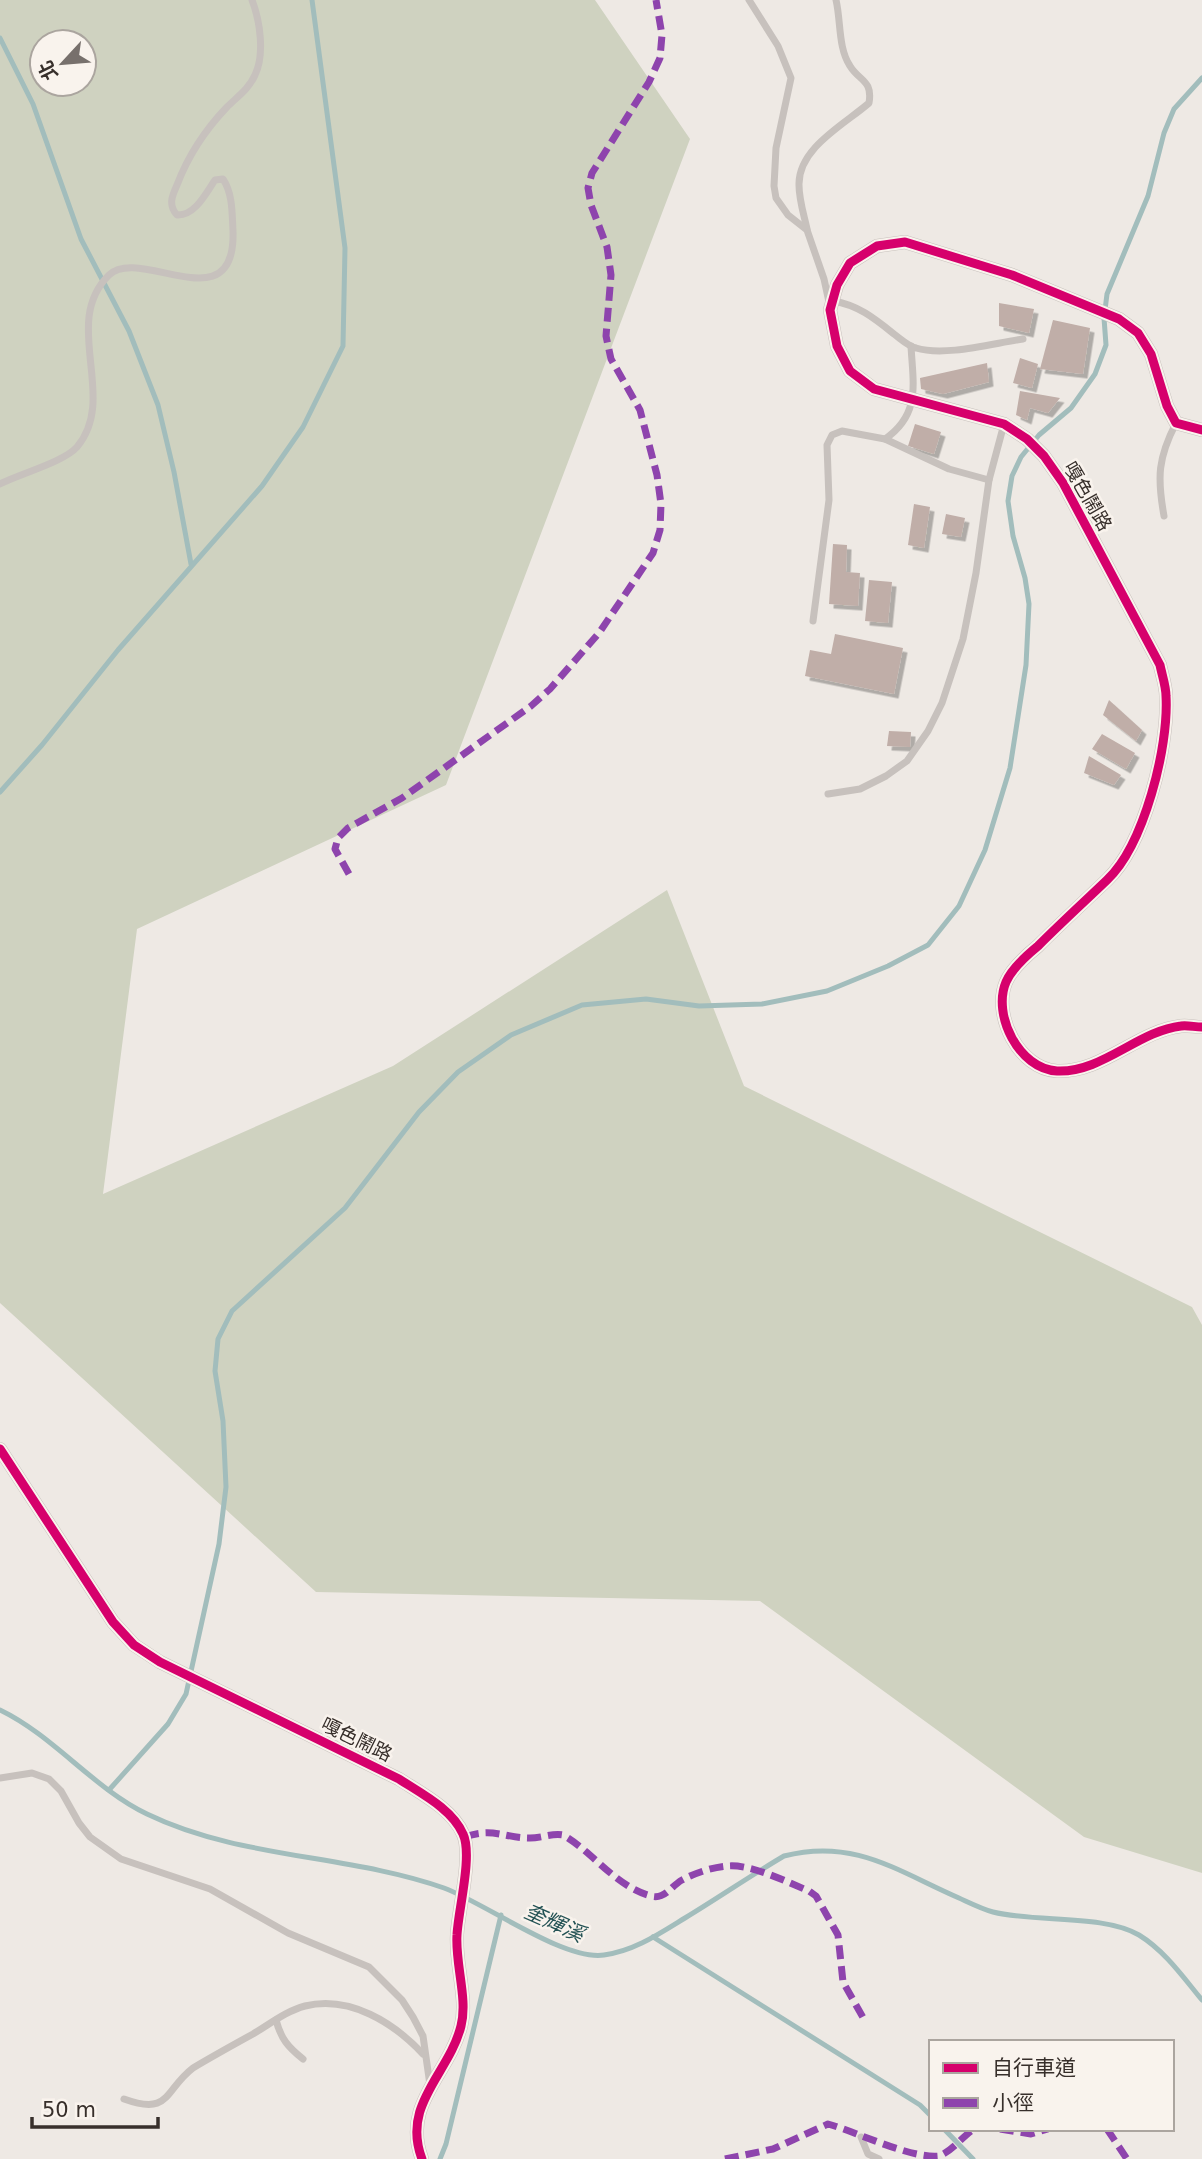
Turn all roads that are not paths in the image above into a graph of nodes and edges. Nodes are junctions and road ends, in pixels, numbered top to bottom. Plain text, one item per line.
1 (252, 0) edge
2 (749, 0) edge
3 (836, 0) edge
4 (807, 230) junction
5 (831, 305) junction
6 (1023, 339) dead end
7 (911, 346) junction
8 (914, 401) junction
9 (1176, 423) junction
10 (1004, 424) junction
11 (1202, 430) edge
12 (885, 439) junction
13 (989, 480) junction
14 (0, 484) edge
15 (1164, 516) dead end
16 (813, 621) dead end
17 (828, 794) dead end
18 (1202, 1027) edge
19 (0, 1449) edge
20 (0, 1778) edge
21 (276, 2020) junction
22 (424, 2054) junction
23 (303, 2059) dead end
24 (430, 2086) junction
25 (124, 2099) dead end
26 (861, 2137) dead end
27 (422, 2159) edge
28 (879, 2159) edge

1 - 14 lane
2 - 4 lane
3 - 4 lane
4 - 5 lane
5 - 7 lane
5 - 8 street, 嘎色鬧路
5 - 9 street
6 - 7 lane
7 - 8 lane
8 - 10 street, 嘎色鬧路
8 - 12 lane
9 - 11 street
9 - 15 lane
10 - 13 lane
10 - 18 street, 嘎色鬧路
12 - 13 lane
12 - 16 lane
13 - 17 lane
19 - 24 street, 嘎色鬧路
20 - 22 lane
21 - 22 lane
21 - 23 lane
21 - 25 lane
22 - 24 lane
24 - 27 street, 嘎色鬧路
26 - 28 lane

